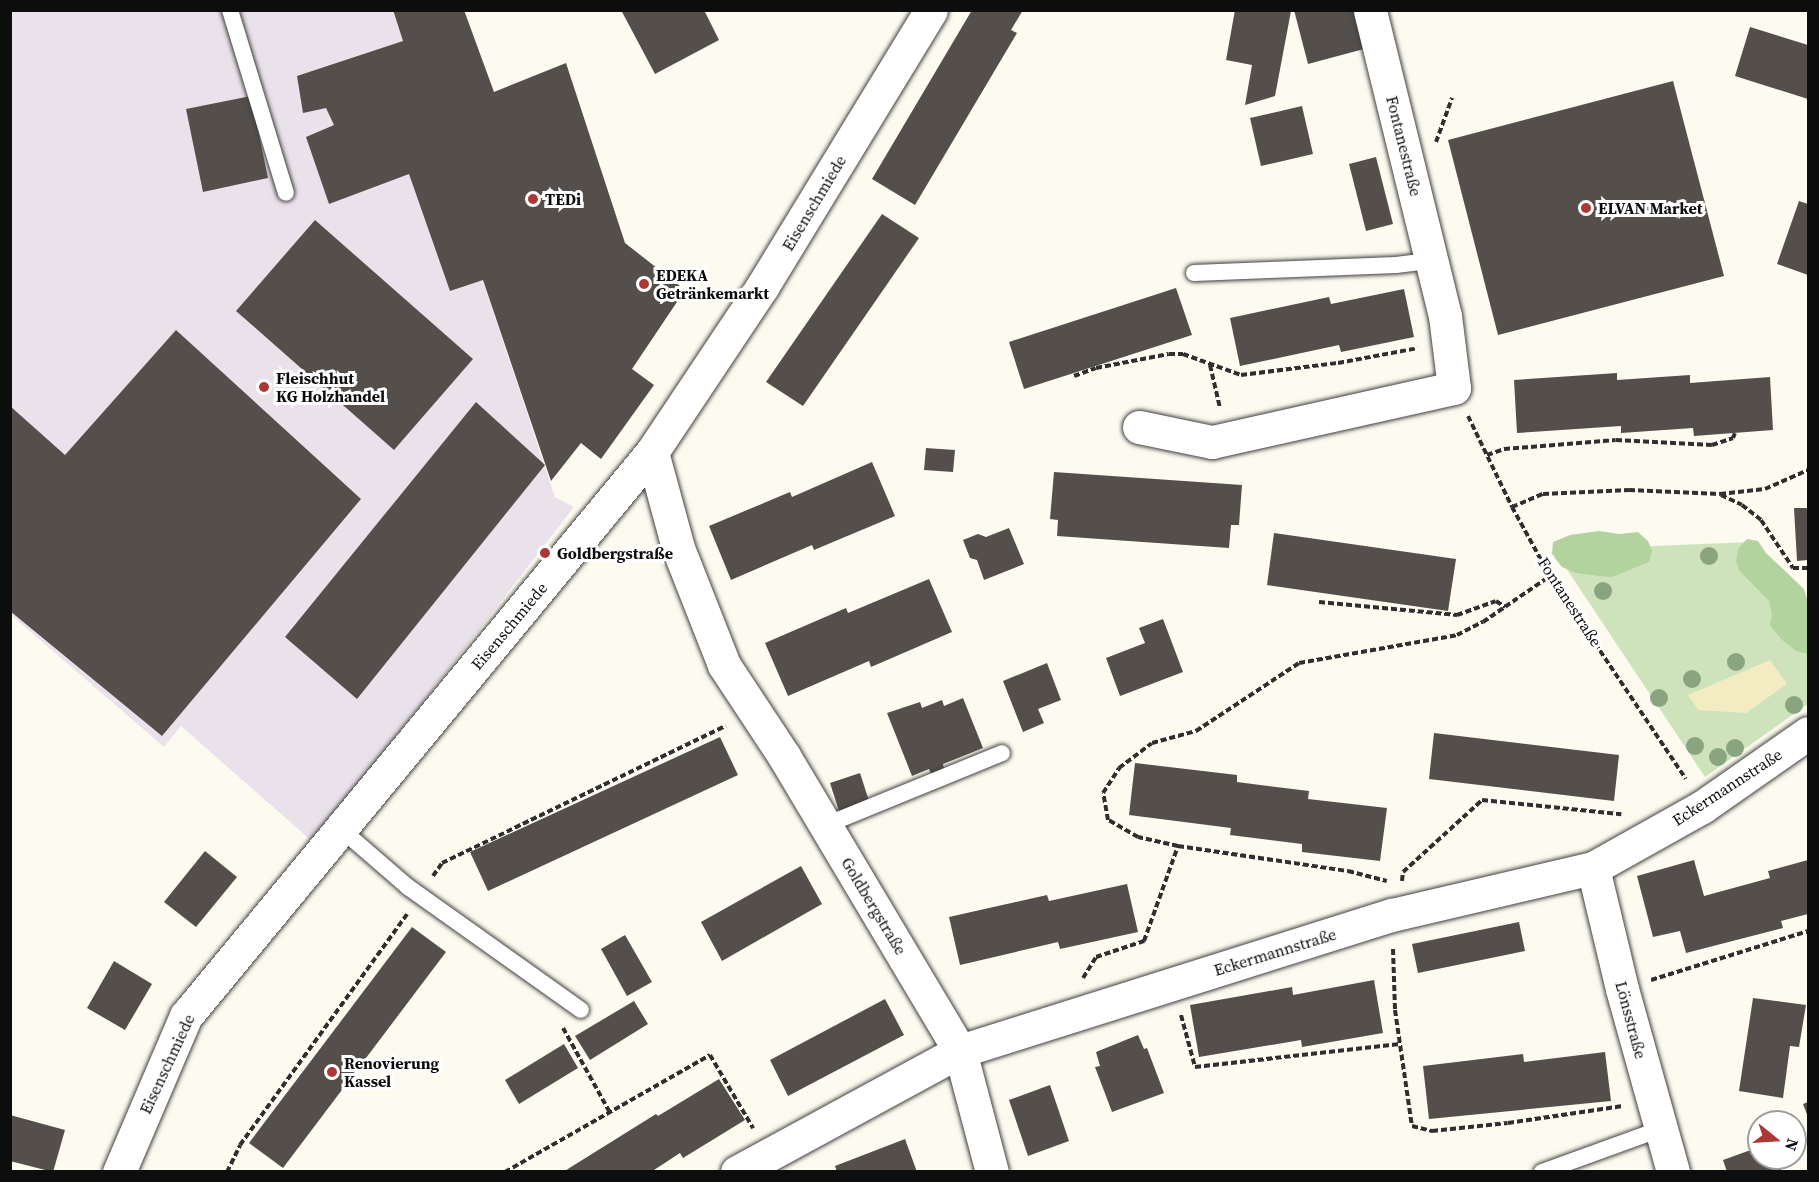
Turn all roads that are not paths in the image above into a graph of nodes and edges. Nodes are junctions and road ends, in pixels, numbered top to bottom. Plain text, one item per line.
1 (230, 10) edge
2 (932, 10) edge
3 (1370, 10) edge
4 (286, 194) dead end
5 (1431, 261) junction
6 (1194, 273) dead end
7 (1139, 427) dead end
8 (652, 452) junction
9 (1809, 733) edge
10 (1002, 753) dead end
11 (826, 825) junction
12 (341, 829) junction
13 (1593, 868) junction
14 (581, 1010) dead end
15 (960, 1051) junction
16 (1657, 1115) junction
17 (119, 1172) edge
18 (737, 1172) edge
19 (992, 1172) edge
20 (1542, 1172) edge
21 (1673, 1172) edge

1 - 4 lane
2 - 8 street, Eisenschmiede
3 - 5 street, Fontanestraße
5 - 6 lane
5 - 7 street, Fontanestraße
8 - 11 street, Goldbergstraße
8 - 12 street, Eisenschmiede
9 - 13 street, Eckermannstraße
10 - 11 lane
11 - 15 street, Goldbergstraße
12 - 14 lane
12 - 17 street, Eisenschmiede
13 - 15 street, Eckermannstraße
13 - 16 street, Lönsstraße
15 - 18 street, Eckermannstraße
15 - 19 street, Goldbergstraße
16 - 20 lane
16 - 21 street, Lönsstraße

